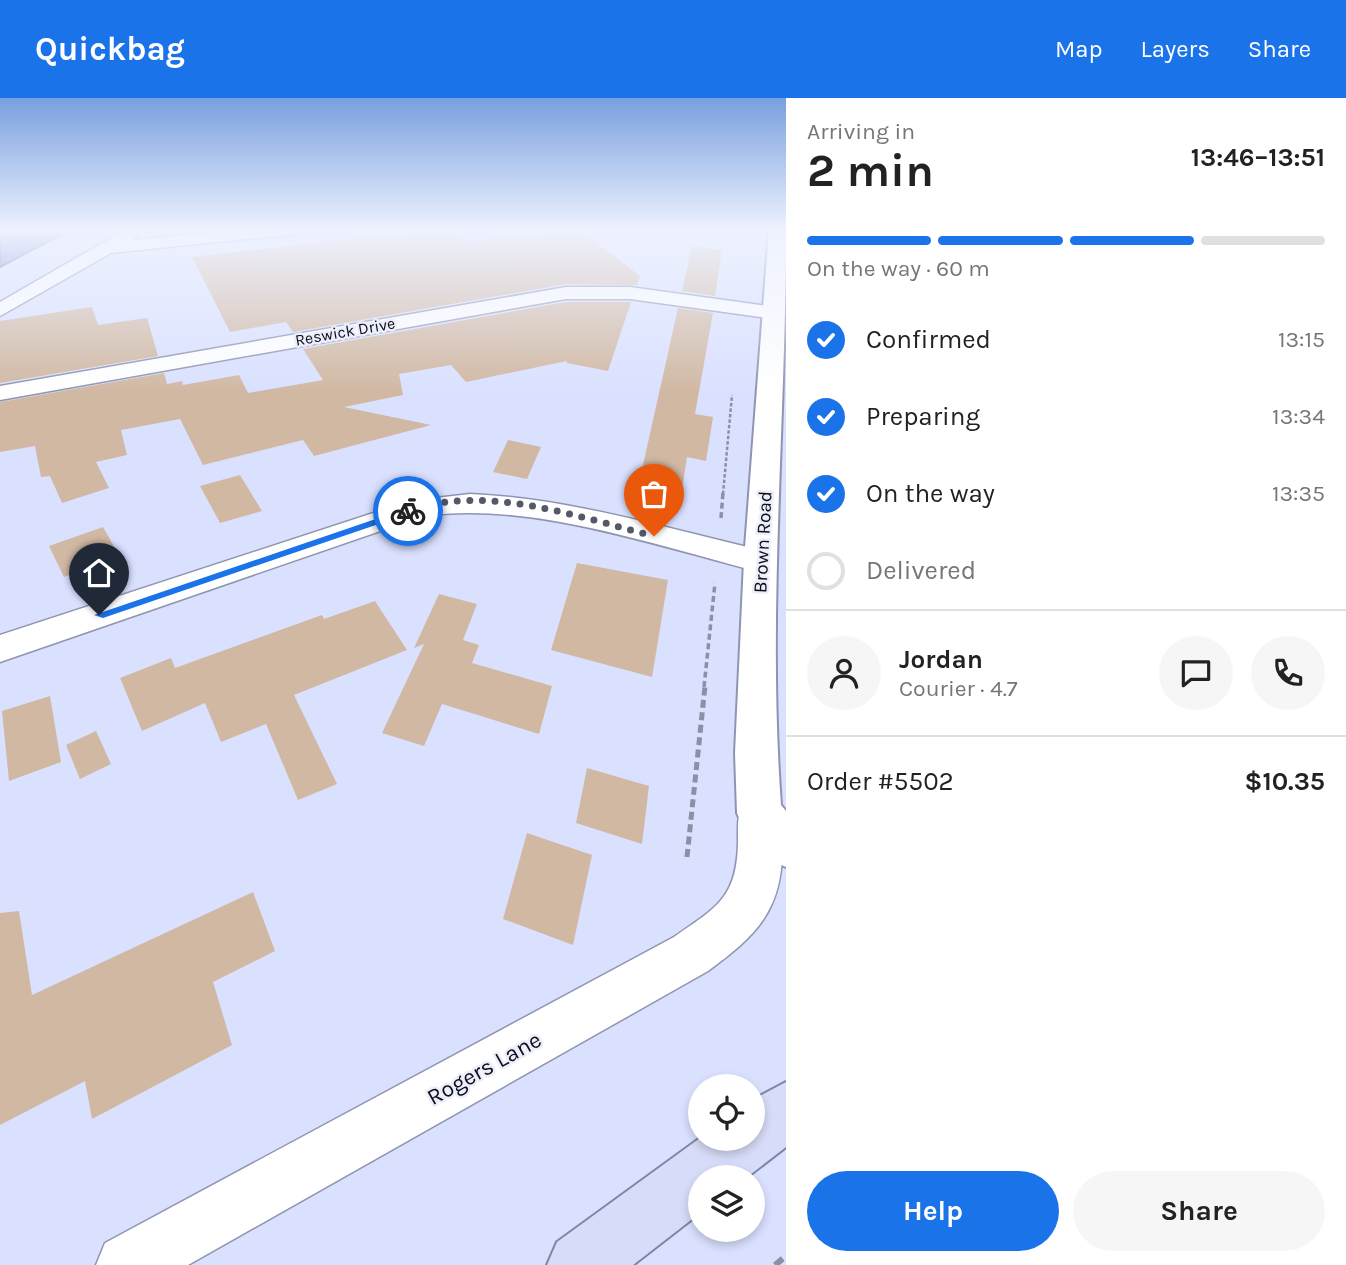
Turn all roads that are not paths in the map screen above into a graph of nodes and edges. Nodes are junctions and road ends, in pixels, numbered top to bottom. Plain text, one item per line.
1 (46, 283) edge
2 (779, 283) edge
3 (0, 310) edge
4 (779, 315) edge
5 (0, 394) edge
6 (760, 561) junction
7 (0, 649) edge
8 (772, 829) edge
9 (786, 1111) edge
10 (765, 1126) edge
11 (732, 1151) edge
12 (127, 1265) edge
13 (580, 1265) edge

1 - 3 street
2 - 4 street, Brown Road
4 - 5 street, Reswick Drive
4 - 6 street, Brown Road
6 - 7 street
6 - 8 street, Brown Road
8 - 12 street, Rogers Lane
9 - 10 main road
11 - 13 main road

